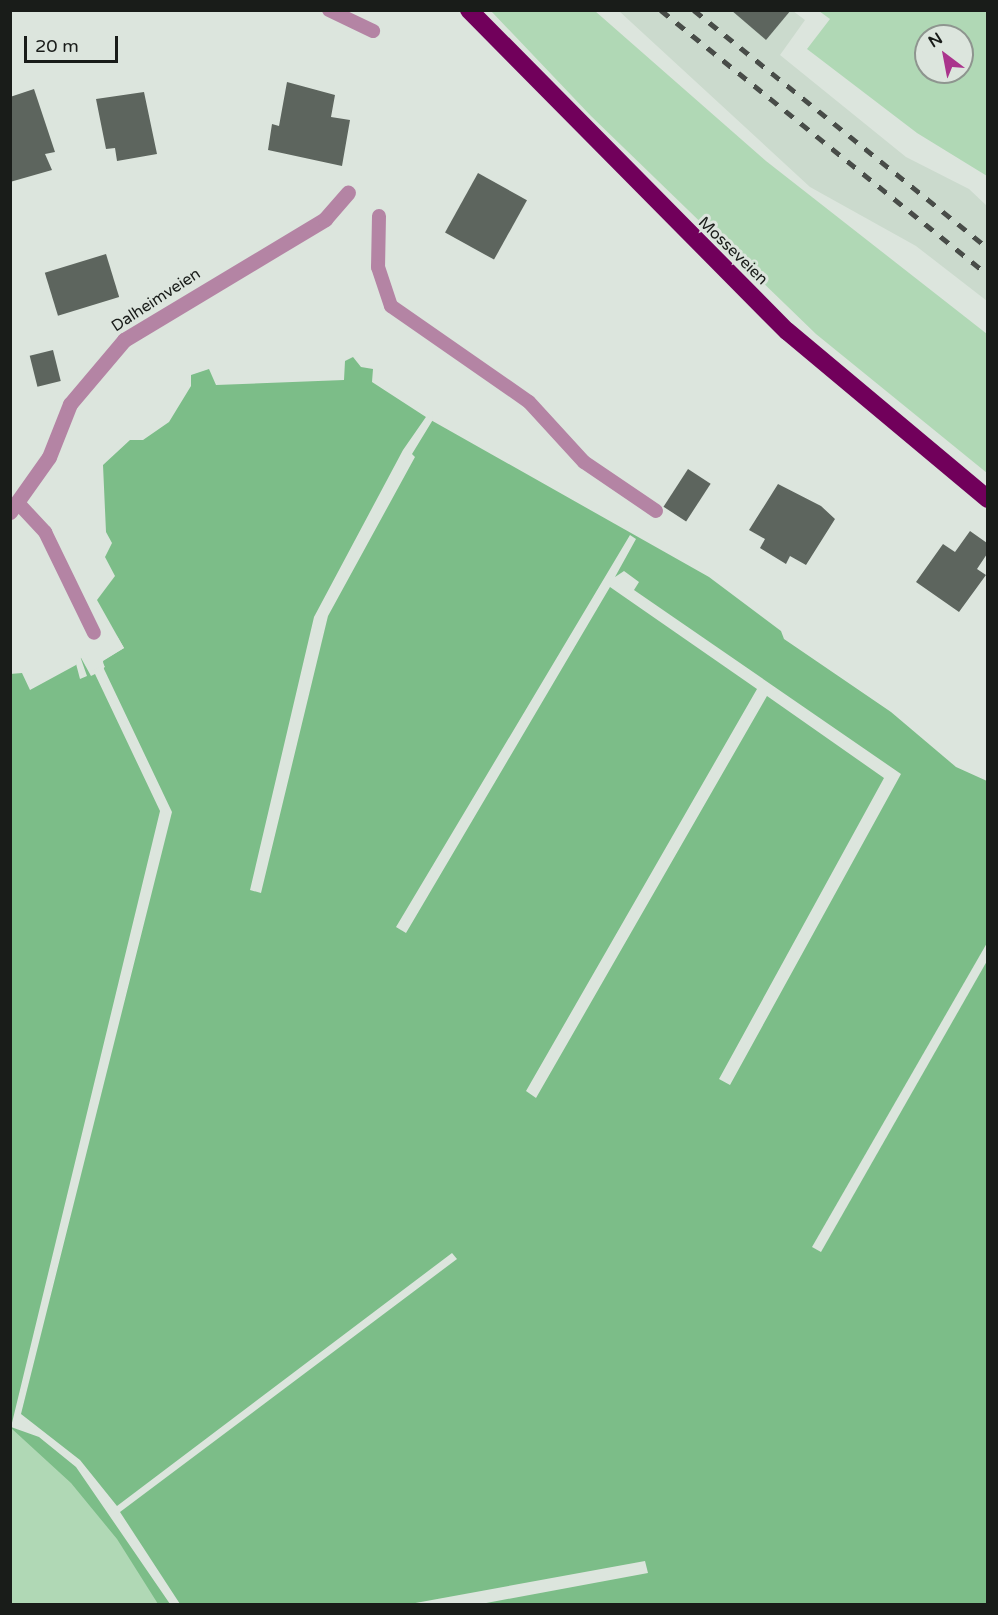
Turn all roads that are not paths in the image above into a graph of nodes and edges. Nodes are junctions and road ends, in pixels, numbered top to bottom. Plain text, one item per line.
1 (329, 10) edge
2 (469, 10) edge
3 (373, 31) dead end
4 (348, 193) dead end
5 (379, 216) dead end
6 (987, 499) edge
7 (14, 508) edge
8 (656, 511) dead end
9 (94, 633) dead end

1 - 3 lane
2 - 6 highway, Mosseveien
4 - 7 street, Dalheimveien
5 - 8 lane
7 - 9 lane

